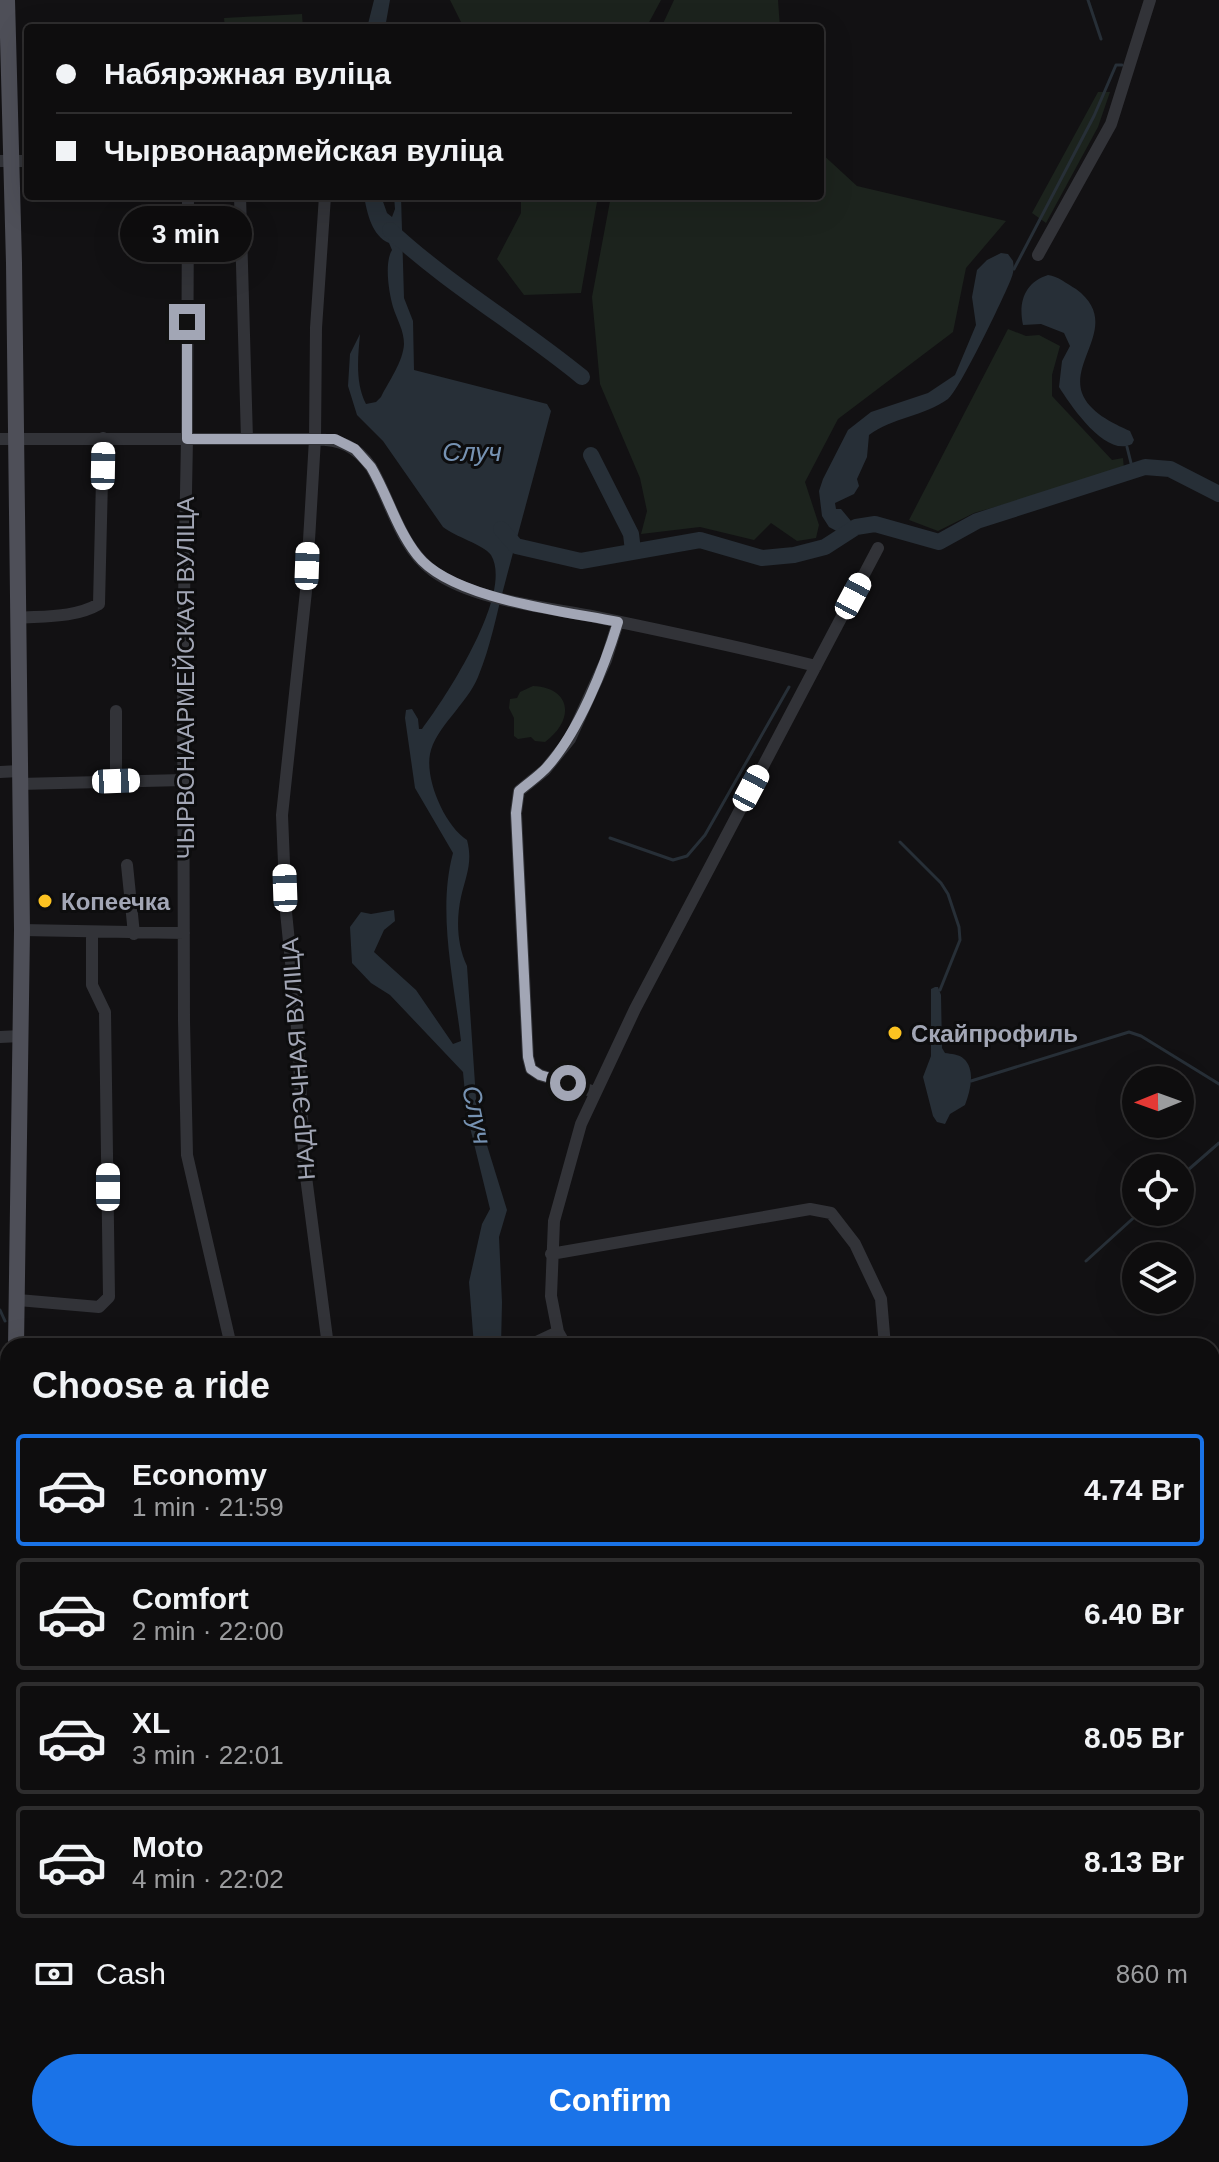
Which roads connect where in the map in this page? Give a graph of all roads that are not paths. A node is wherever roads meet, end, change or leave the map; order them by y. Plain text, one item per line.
1 (7, 0) edge
2 (1150, 0) edge
3 (13, 161) edge
4 (188, 200) edge
5 (240, 200) edge
6 (325, 200) edge
7 (1038, 255) dead end
8 (103, 438) junction
9 (8, 439) edge
10 (187, 439) junction
11 (247, 439) junction
12 (315, 439) junction
13 (878, 548) dead end
14 (17, 618) junction
15 (618, 622) junction
16 (816, 666) junction
17 (116, 711) dead end
18 (0, 772) edge
19 (19, 778) junction
20 (184, 780) junction
21 (116, 781) junction
22 (127, 865) dead end
23 (22, 930) junction
24 (92, 933) junction
25 (184, 933) junction
26 (134, 934) junction
27 (21, 1036) junction
28 (0, 1037) edge
29 (595, 1092) junction
30 (551, 1254) junction
31 (18, 1300) junction
32 (558, 1332) junction
33 (16, 1338) edge
34 (229, 1338) edge
35 (327, 1338) edge
36 (545, 1338) edge
37 (561, 1338) edge
38 (884, 1338) edge

1 - 3 main road
2 - 7 street
3 - 9 main road
4 - 10 street, ЧЫРВОНААРМЕЙСКАЯ ВУЛІЦА
5 - 11 street
6 - 12 street, НАДРЭЧНАЯ ВУЛІЦА
8 - 9 street
8 - 10 street
8 - 14 street
9 - 14 main road
10 - 11 street
10 - 20 street, ЧЫРВОНААРМЕЙСКАЯ ВУЛІЦА
11 - 12 street
12 - 15 street
12 - 35 street, НАДРЭЧНАЯ ВУЛІЦА
13 - 16 street
14 - 19 main road
15 - 16 street
15 - 29 street
16 - 29 street
17 - 21 street
18 - 19 street
19 - 21 street
19 - 23 main road
20 - 21 street
20 - 25 street, ЧЫРВОНААРМЕЙСКАЯ ВУЛІЦА
22 - 26 street
23 - 24 street
23 - 27 main road
24 - 26 street
24 - 31 street
25 - 26 street
25 - 34 street, ЧЫРВОНААРМЕЙСКАЯ ВУЛІЦА
27 - 28 street
27 - 31 main road
29 - 30 street
30 - 32 street
30 - 38 street
31 - 33 main road
32 - 36 street
32 - 37 street

